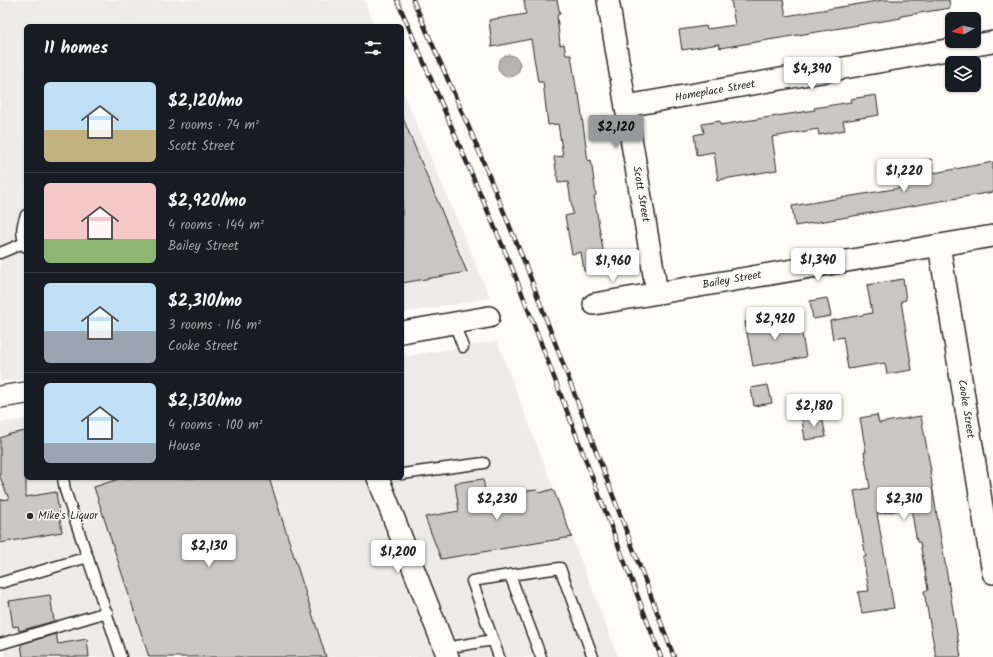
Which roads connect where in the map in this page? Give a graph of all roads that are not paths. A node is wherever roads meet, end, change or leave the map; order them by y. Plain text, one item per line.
1 (608, 0) edge
2 (993, 42) edge
3 (626, 106) junction
4 (24, 220) edge
5 (993, 236) edge
6 (24, 241) edge
7 (24, 245) edge
8 (939, 245) junction
9 (0, 253) edge
10 (647, 294) junction
11 (594, 304) dead end
12 (489, 317) dead end
13 (454, 323) junction
14 (404, 332) edge
15 (463, 347) dead end
16 (24, 392) edge
17 (0, 397) edge
18 (484, 463) dead end
19 (404, 474) edge
20 (64, 480) edge
21 (379, 480) edge
22 (88, 557) junction
23 (510, 574) junction
24 (993, 574) edge
25 (0, 583) edge
26 (107, 612) junction
27 (493, 640) junction
28 (0, 644) edge
29 (446, 652) edge
30 (121, 657) edge
31 (499, 657) edge
32 (541, 657) edge
33 (593, 657) edge

1 - 3 street, Scott Street
2 - 3 street, Homeplace Street
3 - 10 street, Scott Street
4 - 6 lane
5 - 8 street, Bailey Street
7 - 9 lane
8 - 10 street, Bailey Street
8 - 24 street, Cooke Street
10 - 11 street, Bailey Street
12 - 13 street
13 - 14 street
13 - 15 lane
16 - 17 street
18 - 19 lane
20 - 22 lane
21 - 29 street
22 - 25 lane
22 - 26 lane
23 - 27 lane
23 - 32 lane
23 - 33 lane
26 - 28 lane
26 - 30 lane
27 - 29 lane
27 - 31 lane

